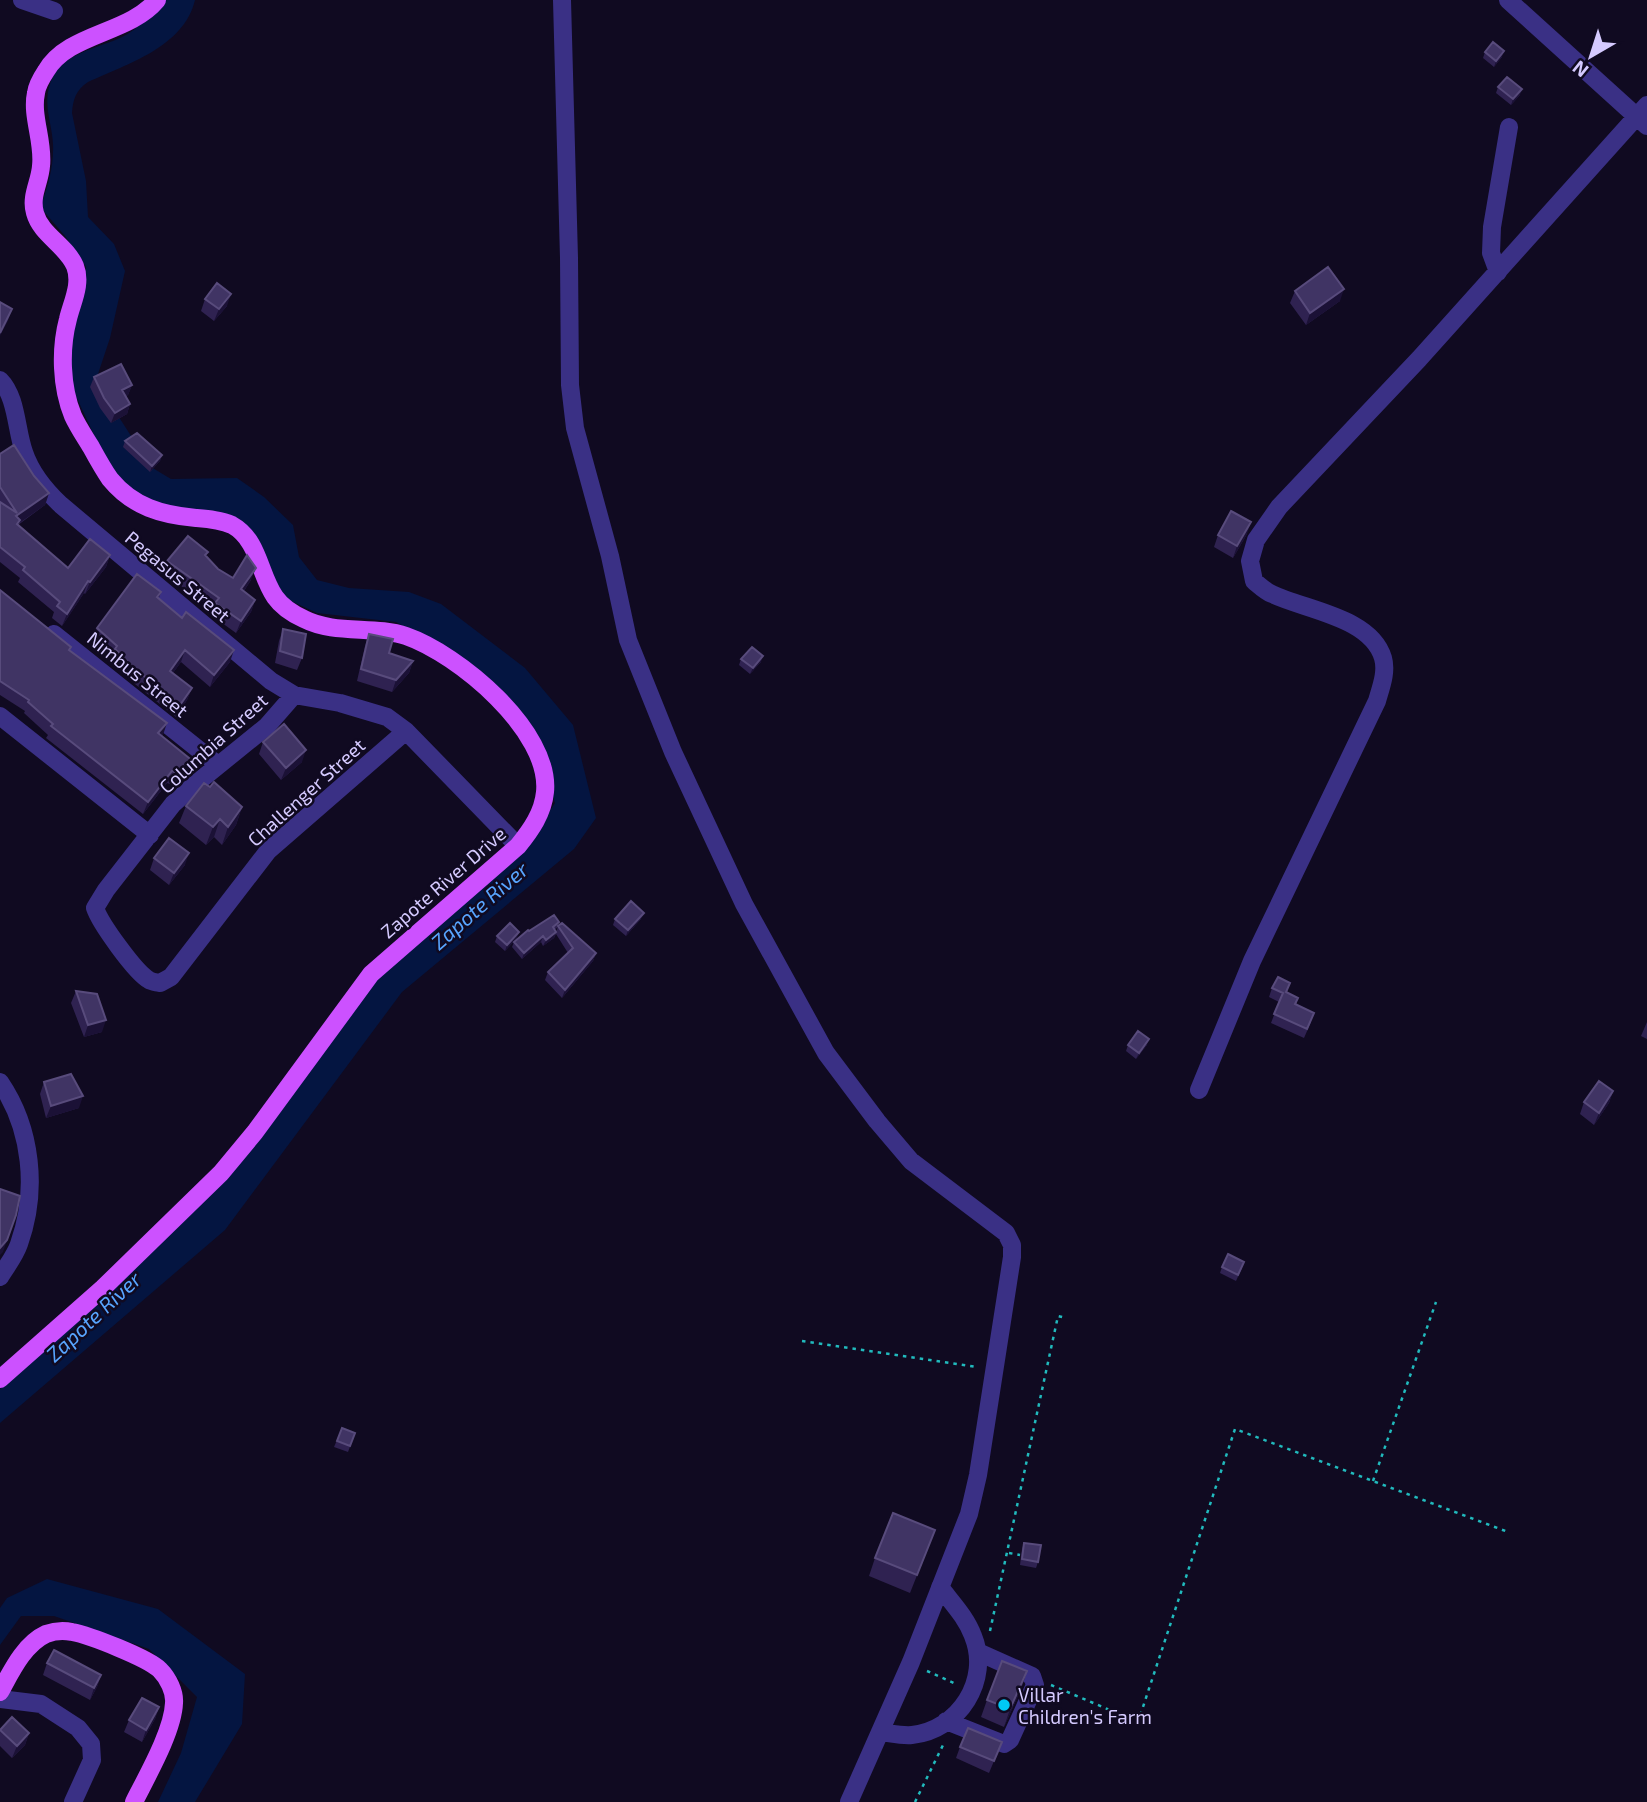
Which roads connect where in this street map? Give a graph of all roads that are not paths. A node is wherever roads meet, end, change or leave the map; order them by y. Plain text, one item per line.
1 (22, 0) edge
2 (157, 0) edge
3 (562, 0) edge
4 (1508, 0) edge
5 (54, 10) dead end
6 (1643, 116) edge
7 (1508, 127) dead end
8 (1499, 272) junction
9 (0, 380) edge
10 (44, 626) edge
11 (294, 695) junction
12 (0, 716) edge
13 (406, 731) junction
14 (218, 765) junction
15 (149, 835) junction
16 (518, 846) junction
17 (160, 984) joint
18 (0, 1082) edge
19 (1199, 1090) dead end
20 (6, 1106) edge
21 (0, 1277) edge
22 (0, 1380) edge
23 (940, 1587) junction
24 (981, 1653) junction
25 (0, 1692) edge
26 (0, 1699) edge
27 (950, 1723) junction
28 (880, 1732) junction
29 (72, 1802) edge
30 (134, 1802) edge
31 (849, 1802) edge

1 - 5 street
2 - 16 main road, Zapote River Drive
3 - 23 street
4 - 6 street
6 - 8 street
7 - 8 street
8 - 19 street
9 - 11 street, Pegasus Street
10 - 14 street, Nimbus Street
11 - 13 street, Pegasus Street
11 - 14 street, Columbia Street
12 - 15 street
13 - 16 street, Pegasus Street
13 - 17 street, Challenger Street
14 - 15 street, Columbia Street
15 - 17 street, Columbia Street
16 - 22 main road, Zapote River Drive
18 - 20 street
20 - 21 street
23 - 24 street
23 - 28 street
24 - 27 street
24 - 27 street
25 - 30 main road
26 - 29 street
27 - 28 street
28 - 31 street

